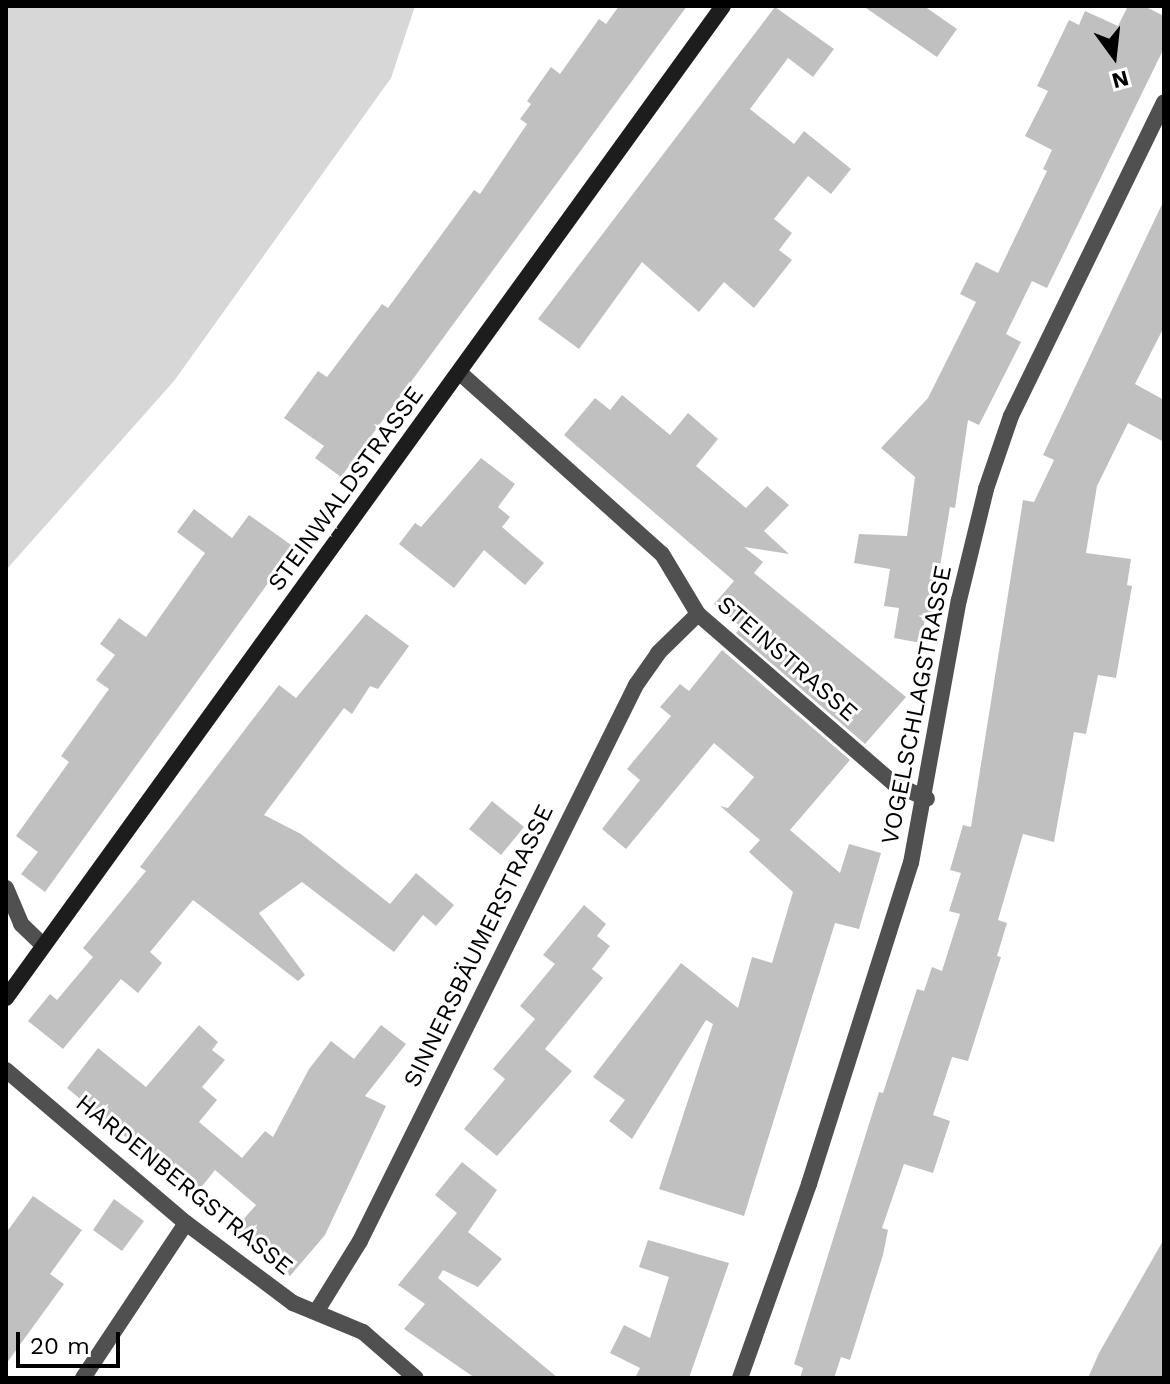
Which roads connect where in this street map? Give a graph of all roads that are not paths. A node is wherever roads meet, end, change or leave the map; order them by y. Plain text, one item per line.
1 (723, 6) edge
2 (1164, 102) edge
3 (460, 373) junction
4 (698, 614) junction
5 (927, 799) junction
6 (6, 888) edge
7 (43, 945) junction
8 (6, 998) edge
9 (6, 1070) edge
10 (186, 1223) junction
11 (318, 1309) junction
12 (83, 1378) edge
13 (416, 1378) edge
14 (740, 1378) edge

1 - 3 street, STEINWALDSTRASSE
2 - 5 street, VOGELSCHLAGSTRASSE
3 - 4 street, STEINSTRASSE
3 - 7 street, STEINWALDSTRASSE
4 - 5 street, STEINSTRASSE
4 - 11 street, SINNERSBÄUMERSTRASSE
5 - 14 street, VOGELSCHLAGSTRASSE
6 - 7 street
7 - 8 street, STEINWALDSTRASSE
9 - 10 street, HARDENBERGSTRASSE
10 - 11 street, HARDENBERGSTRASSE
10 - 12 street
11 - 13 street, HARDENBERGSTRASSE

